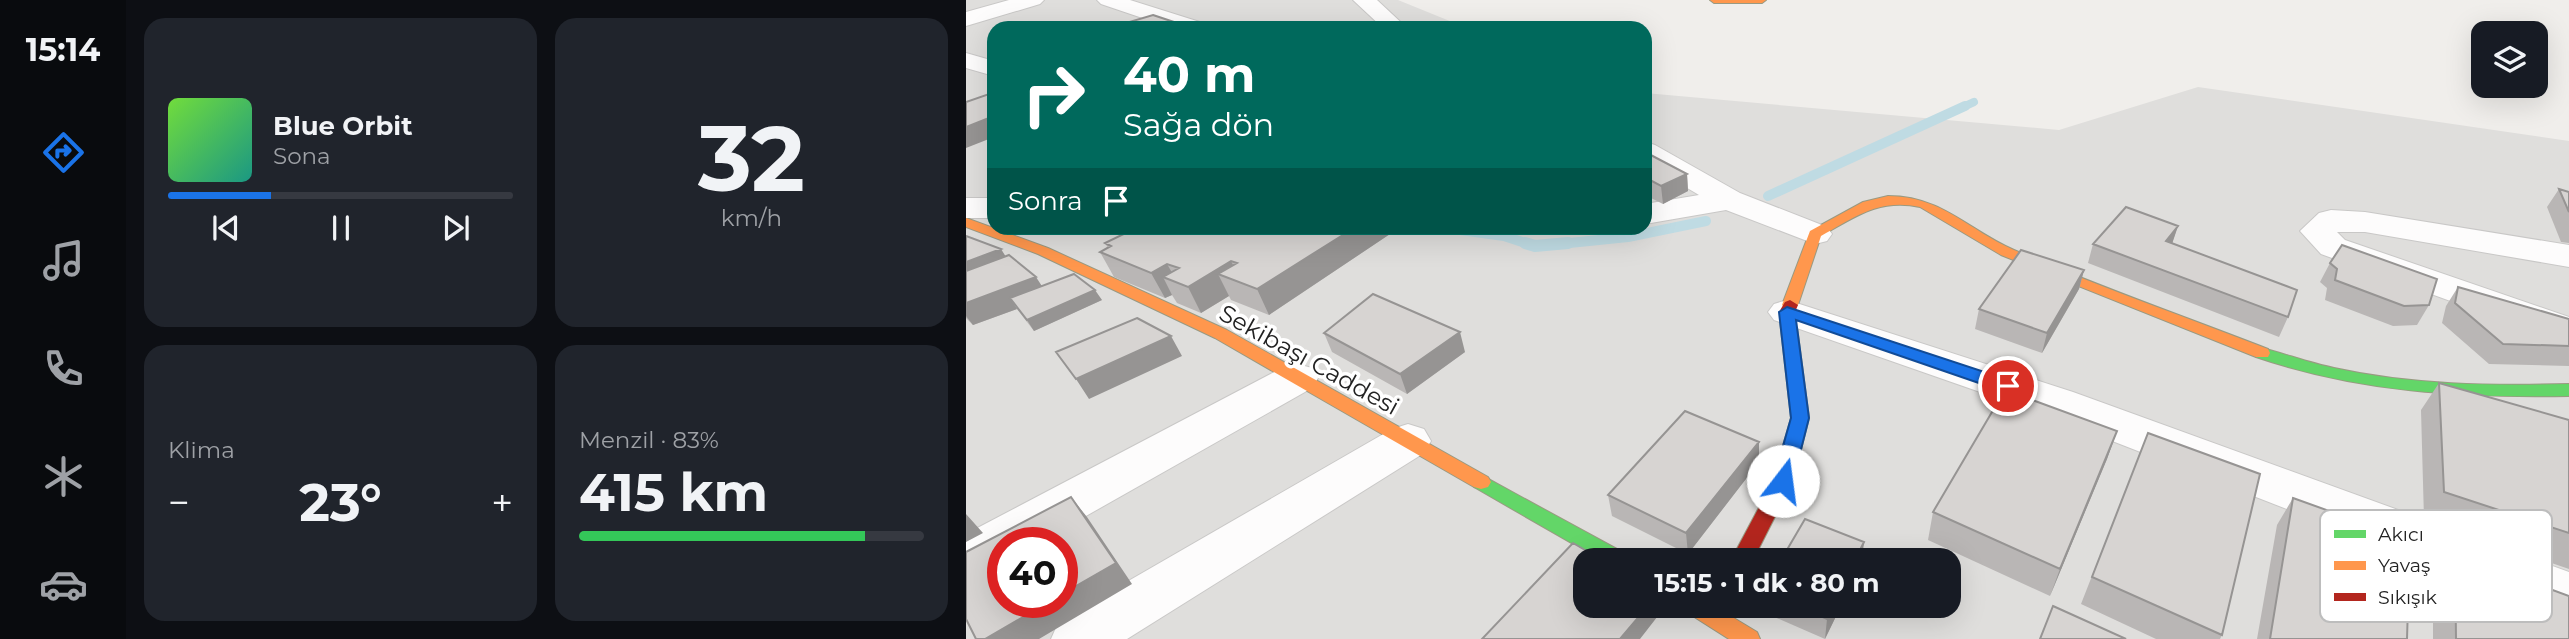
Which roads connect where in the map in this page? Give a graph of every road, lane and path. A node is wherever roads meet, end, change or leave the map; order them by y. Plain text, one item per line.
1 (1033, 0) edge
2 (1108, 0) edge
3 (1364, 0) edge
4 (1714, 0) edge
5 (1762, 0) edge
6 (966, 19) edge
7 (1173, 21) edge
8 (1388, 21) edge
9 (966, 60) edge
10 (987, 67) edge
11 (987, 80) edge
12 (966, 86) edge
13 (1652, 155) edge
14 (1728, 200) junction
15 (966, 208) edge
16 (987, 208) edge
17 (1652, 213) edge
18 (966, 222) edge
19 (987, 230) edge
20 (1815, 234) junction
21 (1001, 235) edge
22 (2569, 256) edge
23 (1787, 312) junction
24 (2569, 331) edge
25 (1297, 377) junction
26 (2569, 390) edge
27 (1408, 441) junction
28 (2342, 510) edge
29 (1598, 548) edge
30 (1748, 548) edge
31 (966, 559) edge
32 (2552, 590) edge
33 (2569, 596) edge
34 (1079, 639) edge

1 - 6 street
2 - 7 street
3 - 8 street
4 - 5 street
9 - 10 street
11 - 12 street
13 - 14 street
14 - 17 street
14 - 20 street
15 - 16 street
18 - 19 street, Sekibaşı Caddesi
20 - 23 street
20 - 26 street
21 - 25 street, Sekibaşı Caddesi
22 - 24 street
23 - 28 street
23 - 30 street
25 - 27 street, Sekibaşı Caddesi
25 - 31 street
27 - 29 street, Sekibaşı Caddesi
27 - 34 street
32 - 33 street

